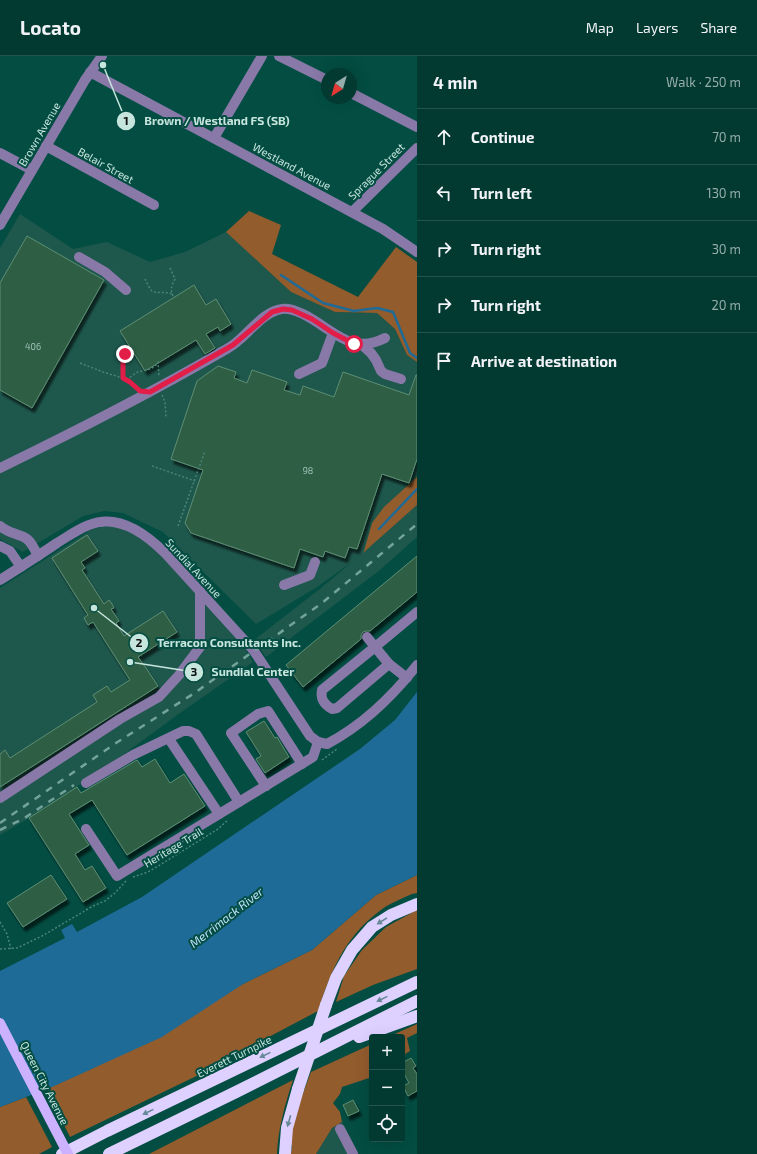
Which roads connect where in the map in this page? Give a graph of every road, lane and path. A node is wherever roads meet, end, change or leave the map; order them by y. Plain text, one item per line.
1 (102, 56) edge
2 (262, 56) edge
3 (279, 56) edge
4 (90, 72) junction
5 (321, 77) edge
6 (357, 96) edge
7 (417, 126) edge
8 (214, 138) junction
9 (46, 146) junction
10 (417, 148) edge
11 (0, 153) edge
12 (32, 170) junction
13 (154, 205) dead end
14 (352, 212) junction
15 (3, 214) edge
16 (0, 225) edge
17 (417, 252) edge
18 (79, 257) dead end
19 (170, 268) dead end
20 (145, 279) dead end
21 (126, 290) dead end
22 (172, 294) junction
23 (174, 298) dead end
24 (333, 333) junction
25 (385, 338) dead end
26 (361, 344) junction
27 (130, 347) dead end
28 (80, 363) dead end
29 (299, 374) dead end
30 (123, 378) junction
31 (401, 379) dead end
32 (150, 392) junction
33 (205, 451) dead end
34 (152, 466) dead end
35 (0, 468) edge
36 (194, 481) junction
37 (0, 526) edge
38 (178, 526) dead end
39 (0, 546) edge
40 (38, 556) junction
41 (314, 562) dead end
42 (21, 567) junction
43 (0, 580) edge
44 (284, 585) dead end
45 (200, 591) junction
46 (417, 612) edge
47 (367, 637) dead end
48 (375, 647) junction
49 (389, 664) junction
50 (417, 665) edge
51 (407, 678) junction
52 (338, 738) junction
53 (169, 739) junction
54 (322, 743) junction
55 (318, 762) dead end
56 (302, 764) junction
57 (86, 783) dead end
58 (266, 786) junction
59 (0, 798) edge
60 (239, 802) junction
61 (219, 814) junction
62 (229, 819) dead end
63 (86, 828) dead end
64 (417, 904) edge
65 (0, 922) edge
66 (0, 949) edge
67 (11, 949) junction
68 (417, 982) edge
69 (417, 1001) edge
70 (417, 1016) edge
71 (0, 1023) edge
72 (305, 1057) junction
73 (236, 1092) junction
74 (340, 1129) dead end
75 (62, 1154) edge
76 (68, 1154) edge
77 (109, 1154) edge
78 (129, 1154) edge
79 (285, 1154) edge
80 (353, 1154) edge

1 - 4 street, Brown Avenue
2 - 8 street
3 - 5 street
4 - 8 street, Westland Avenue
4 - 9 street, Brown Avenue
6 - 7 street
8 - 14 street, Westland Avenue
9 - 12 street, Brown Avenue
9 - 13 street, Belair Street
10 - 14 street, Sprague Street
11 - 12 street
12 - 15 street, Brown Avenue
14 - 17 street, Westland Avenue
15 - 16 street, Brown Avenue
18 - 21 street
19 - 22 path
20 - 22 path
22 - 23 path
24 - 26 street
24 - 29 street
24 - 32 street
25 - 26 street
26 - 31 street
27 - 30 path
28 - 30 path
30 - 32 path
32 - 35 street
33 - 36 path
34 - 36 path
36 - 38 path
37 - 40 street
39 - 42 street
40 - 42 street, Sundial Avenue
40 - 45 street, Sundial Avenue
41 - 44 street
42 - 43 street, Sundial Avenue
45 - 54 street, Sundial Avenue
45 - 59 street
46 - 48 street
47 - 48 street
48 - 49 street
48 - 49 street
49 - 51 street
50 - 51 street
51 - 52 street
52 - 54 street
52 - 55 path
53 - 57 street
53 - 60 street
53 - 61 street
54 - 56 street
56 - 58 street
56 - 58 street
58 - 60 street
60 - 61 street
61 - 63 street
62 - 67 path, Heritage Trail
64 -> 79 highway, bridge
65 - 67 path
66 - 67 path, Heritage Trail
68 -> 75 highway, Everett Turnpike
69 - 72 highway
70 - 72 highway
71 - 76 main road, Queen City Avenue, bridge
72 - 73 highway
73 - 77 highway
73 - 78 highway
74 - 80 street

